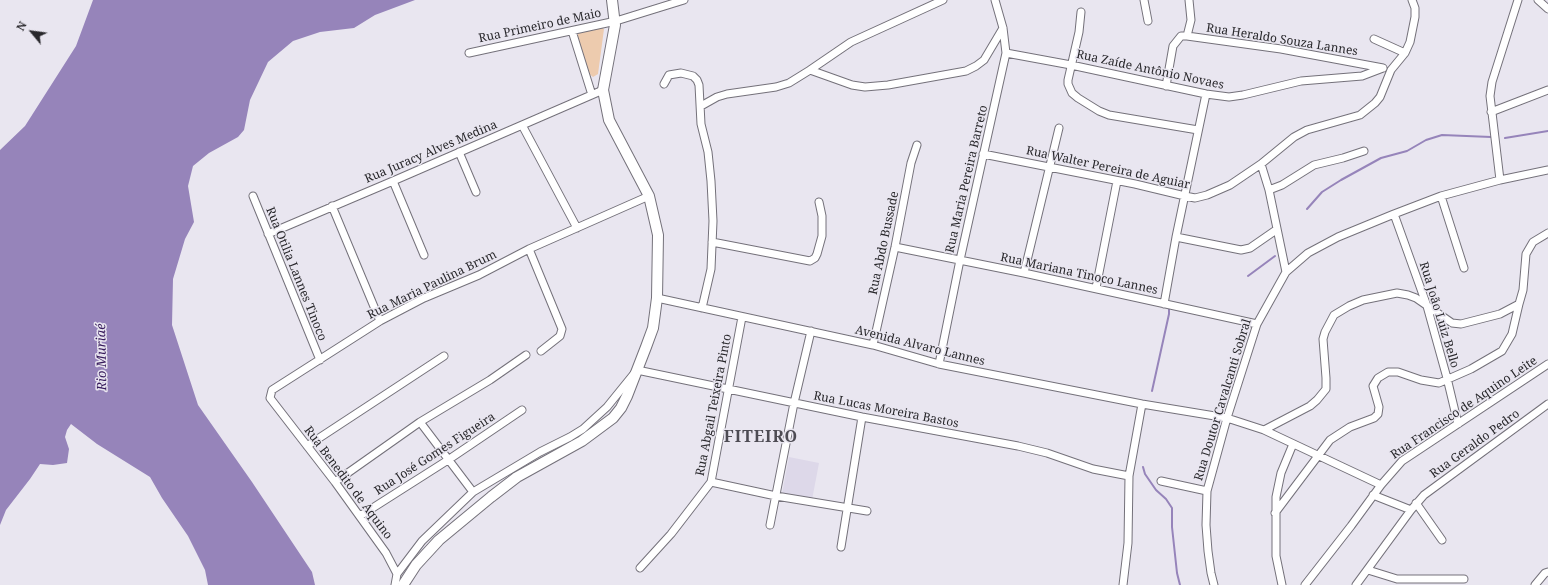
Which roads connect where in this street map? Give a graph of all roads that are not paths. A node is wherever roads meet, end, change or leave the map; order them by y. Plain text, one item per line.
1 (612, 0) edge
2 (684, 0) edge
3 (943, 0) edge
4 (995, 0) edge
5 (1144, 0) edge
6 (1189, 0) edge
7 (1412, 0) edge
8 (1518, 0) edge
9 (1538, 0) edge
10 (1548, 9) edge
11 (1081, 12) dead end
12 (616, 21) junction
13 (1148, 21) dead end
14 (1003, 28) junction
15 (572, 31) junction
16 (1186, 36) junction
17 (1374, 39) dead end
18 (469, 53) dead end
19 (1006, 53) junction
20 (1405, 53) junction
21 (1071, 65) junction
22 (1383, 68) junction
23 (810, 70) junction
24 (1391, 70) junction
25 (664, 84) dead end
26 (1166, 86) junction
27 (602, 90) junction
28 (1548, 90) edge
29 (1206, 94) junction
30 (592, 95) junction
31 (701, 106) junction
32 (1491, 112) junction
33 (522, 125) junction
34 (1059, 128) dead end
35 (1198, 130) junction
36 (917, 145) dead end
37 (1364, 151) dead end
38 (459, 152) junction
39 (983, 154) junction
40 (1261, 164) junction
41 (1050, 167) junction
42 (1548, 170) edge
43 (1117, 180) junction
44 (1500, 180) junction
45 (393, 181) junction
46 (1269, 190) junction
47 (476, 192) dead end
48 (253, 196) dead end
49 (649, 196) junction
50 (1185, 196) junction
51 (1441, 196) junction
52 (819, 202) dead end
53 (332, 206) junction
54 (1394, 214) junction
55 (577, 228) junction
56 (1276, 230) junction
57 (1548, 233) edge
58 (268, 234) junction
59 (1176, 237) junction
60 (712, 242) junction
61 (895, 247) junction
62 (530, 249) junction
63 (424, 255) dead end
64 (960, 260) junction
65 (1464, 268) dead end
66 (1024, 272) junction
67 (1286, 272) junction
68 (1096, 288) junction
69 (657, 298) junction
70 (1164, 304) junction
71 (1519, 304) junction
72 (1427, 306) junction
73 (702, 308) junction
74 (742, 317) junction
75 (380, 321) junction
76 (1258, 324) junction
77 (811, 331) junction
78 (873, 345) junction
79 (541, 351) dead end
80 (526, 355) dead end
81 (444, 356) dead end
82 (320, 360) junction
83 (939, 364) junction
84 (1548, 364) edge
85 (637, 370) junction
86 (1447, 378) junction
87 (729, 390) junction
88 (270, 398) joint
89 (794, 403) junction
90 (1142, 404) junction
91 (1548, 404) edge
92 (522, 410) dead end
93 (862, 417) junction
94 (1227, 418) junction
95 (420, 422) junction
96 (1458, 424) junction
97 (1264, 430) junction
98 (1293, 444) junction
99 (307, 446) junction
100 (1317, 455) junction
101 (448, 460) junction
102 (1129, 476) junction
103 (1162, 481) dead end
104 (335, 482) junction
105 (711, 482) junction
106 (1380, 485) junction
107 (1206, 491) junction
108 (474, 492) junction
109 (1373, 495) junction
110 (776, 496) junction
111 (1416, 503) junction
112 (846, 508) junction
113 (1411, 510) junction
114 (867, 511) dead end
115 (1275, 513) junction
116 (360, 516) junction
117 (770, 524) dead end
118 (1442, 540) dead end
119 (841, 547) dead end
120 (640, 568) dead end
121 (1368, 570) junction
122 (1548, 572) edge
123 (397, 574) junction
124 (1464, 579) dead end
125 (395, 585) edge
126 (403, 585) edge
127 (1123, 585) edge
128 (1214, 585) edge
129 (1282, 585) edge
130 (1305, 585) edge
131 (1356, 585) edge
132 (1535, 585) edge

1 - 12 street
2 - 12 street, Rua Primeiro de Maio
3 - 23 street
4 - 14 street, Rua Maria Pereira Barreto
5 - 13 street
6 - 16 street
7 - 20 street, Rua Walter Pereira de Aguiar
8 - 32 street
9 - 10 street
11 - 21 street
12 - 15 street, Rua Primeiro de Maio
12 - 27 street
14 - 19 street, Rua Maria Pereira Barreto
14 - 23 street
15 - 18 street, Rua Primeiro de Maio
15 - 30 street
16 - 22 street, Rua Heraldo Souza Lannes
16 - 26 street
17 - 20 street
19 - 21 street, Rua Zaíde Antônio Novaes
19 - 39 street, Rua Maria Pereira Barreto
20 - 24 street, Rua Walter Pereira de Aguiar
21 - 26 street, Rua Zaíde Antônio Novaes
21 - 35 street
22 - 24 street, Rua Heraldo Souza Lannes
22 - 29 street, Rua Zaíde Antônio Novaes
23 - 31 street
24 - 40 street, Rua Walter Pereira de Aguiar
25 - 31 street
26 - 29 street, Rua Zaíde Antônio Novaes
27 - 30 street, Rua Juracy Alves Medina
27 - 49 street
28 - 32 street
29 - 35 street
30 - 33 street, Rua Juracy Alves Medina
31 - 60 street
32 - 44 street
33 - 38 street, Rua Juracy Alves Medina
33 - 55 street
34 - 41 street
35 - 50 street
36 - 61 street, Rua Abdo Bussade
37 - 46 street
38 - 45 street, Rua Juracy Alves Medina
38 - 47 street
39 - 41 street, Rua Walter Pereira de Aguiar
39 - 64 street, Rua Maria Pereira Barreto
40 - 46 street
40 - 50 street, Rua Walter Pereira de Aguiar
41 - 43 street, Rua Walter Pereira de Aguiar
41 - 66 street
42 - 44 street, Rua Doutor Cavalcanti Sobral
43 - 50 street, Rua Walter Pereira de Aguiar
43 - 68 street
44 - 51 street, Rua Doutor Cavalcanti Sobral
45 - 53 street, Rua Juracy Alves Medina
45 - 63 street
46 - 56 street
48 - 58 street, Rua Otilia Lannes Tinoco
49 - 55 street, Rua Maria Paulina Brum
49 - 69 street
50 - 59 street
51 - 54 street, Rua Doutor Cavalcanti Sobral
51 - 65 street
52 - 60 street
53 - 58 street, Rua Juracy Alves Medina
53 - 75 street
54 - 67 street, Rua Doutor Cavalcanti Sobral
54 - 72 street, Rua João Luiz Bello
55 - 62 street, Rua Maria Paulina Brum
56 - 59 street
56 - 67 street
57 - 71 street
58 - 82 street, Rua Otilia Lannes Tinoco
59 - 70 street
60 - 73 street
61 - 64 street, Rua Mariana Tinoco Lannes
61 - 78 street, Rua Abdo Bussade
62 - 75 street, Rua Maria Paulina Brum
62 - 79 street
64 - 66 street, Rua Mariana Tinoco Lannes
64 - 83 street, Rua Maria Pereira Barreto
66 - 68 street, Rua Mariana Tinoco Lannes
67 - 76 street, Rua Doutor Cavalcanti Sobral
68 - 70 street, Rua Mariana Tinoco Lannes
69 - 73 street, Avenida Alvaro Lannes
69 - 85 street
70 - 76 street, Rua Mariana Tinoco Lannes
71 - 72 street
71 - 86 street
72 - 86 street, Rua João Luiz Bello
72 - 97 street
73 - 74 street, Avenida Alvaro Lannes
74 - 77 street, Avenida Alvaro Lannes
74 - 87 street, Rua Abgail Teixeira Pinto
75 - 82 street, Rua Maria Paulina Brum
76 - 94 street, Rua Doutor Cavalcanti Sobral
77 - 78 street, Avenida Alvaro Lannes
77 - 89 street
78 - 83 street, Avenida Alvaro Lannes
80 - 95 street
81 - 99 street
82 - 88 street, Rua Maria Paulina Brum
83 - 90 street, Avenida Alvaro Lannes
84 - 96 street, Rua Francisco de Aquino Leite
85 - 87 street, Rua Lucas Moreira Bastos
85 - 108 street
85 - 126 street
86 - 96 street, Rua João Luiz Bello
86 - 100 street
87 - 89 street, Rua Lucas Moreira Bastos
87 - 105 street, Rua Abgail Teixeira Pinto
88 - 99 street, Rua Benedito de Aquino
89 - 93 street, Rua Lucas Moreira Bastos
89 - 110 street
90 - 94 street, Avenida Alvaro Lannes
90 - 102 street
91 - 111 street, Rua Geraldo Pedro
92 - 101 street, Rua José Gomes Figueira
93 - 102 street, Rua Lucas Moreira Bastos
93 - 112 street
94 - 97 street, Avenida Alvaro Lannes
94 - 107 street, Rua Doutor Cavalcanti Sobral
95 - 101 street
95 - 104 street
96 - 106 street, Rua Francisco de Aquino Leite
97 - 98 street, Avenida Alvaro Lannes
98 - 100 street, Avenida Alvaro Lannes
98 - 115 street
99 - 104 street, Rua Benedito de Aquino
100 - 106 street, Avenida Alvaro Lannes
100 - 115 street
101 - 108 street
101 - 116 street, Rua José Gomes Figueira
102 - 127 street
103 - 107 street
104 - 116 street, Rua Benedito de Aquino
105 - 110 street
105 - 120 street, Rua Abgail Teixeira Pinto
106 - 109 street, Rua Francisco de Aquino Leite
107 - 128 street, Rua Doutor Cavalcanti Sobral
108 - 123 street
109 - 113 street
109 - 130 street, Rua Francisco de Aquino Leite
110 - 112 street
110 - 117 street
111 - 113 street, Rua Geraldo Pedro
111 - 118 street
112 - 114 street
112 - 119 street
113 - 121 street, Rua Geraldo Pedro
115 - 129 street
116 - 123 street, Rua Benedito de Aquino
121 - 124 street
121 - 131 street, Rua Geraldo Pedro
122 - 132 street
123 - 125 street

